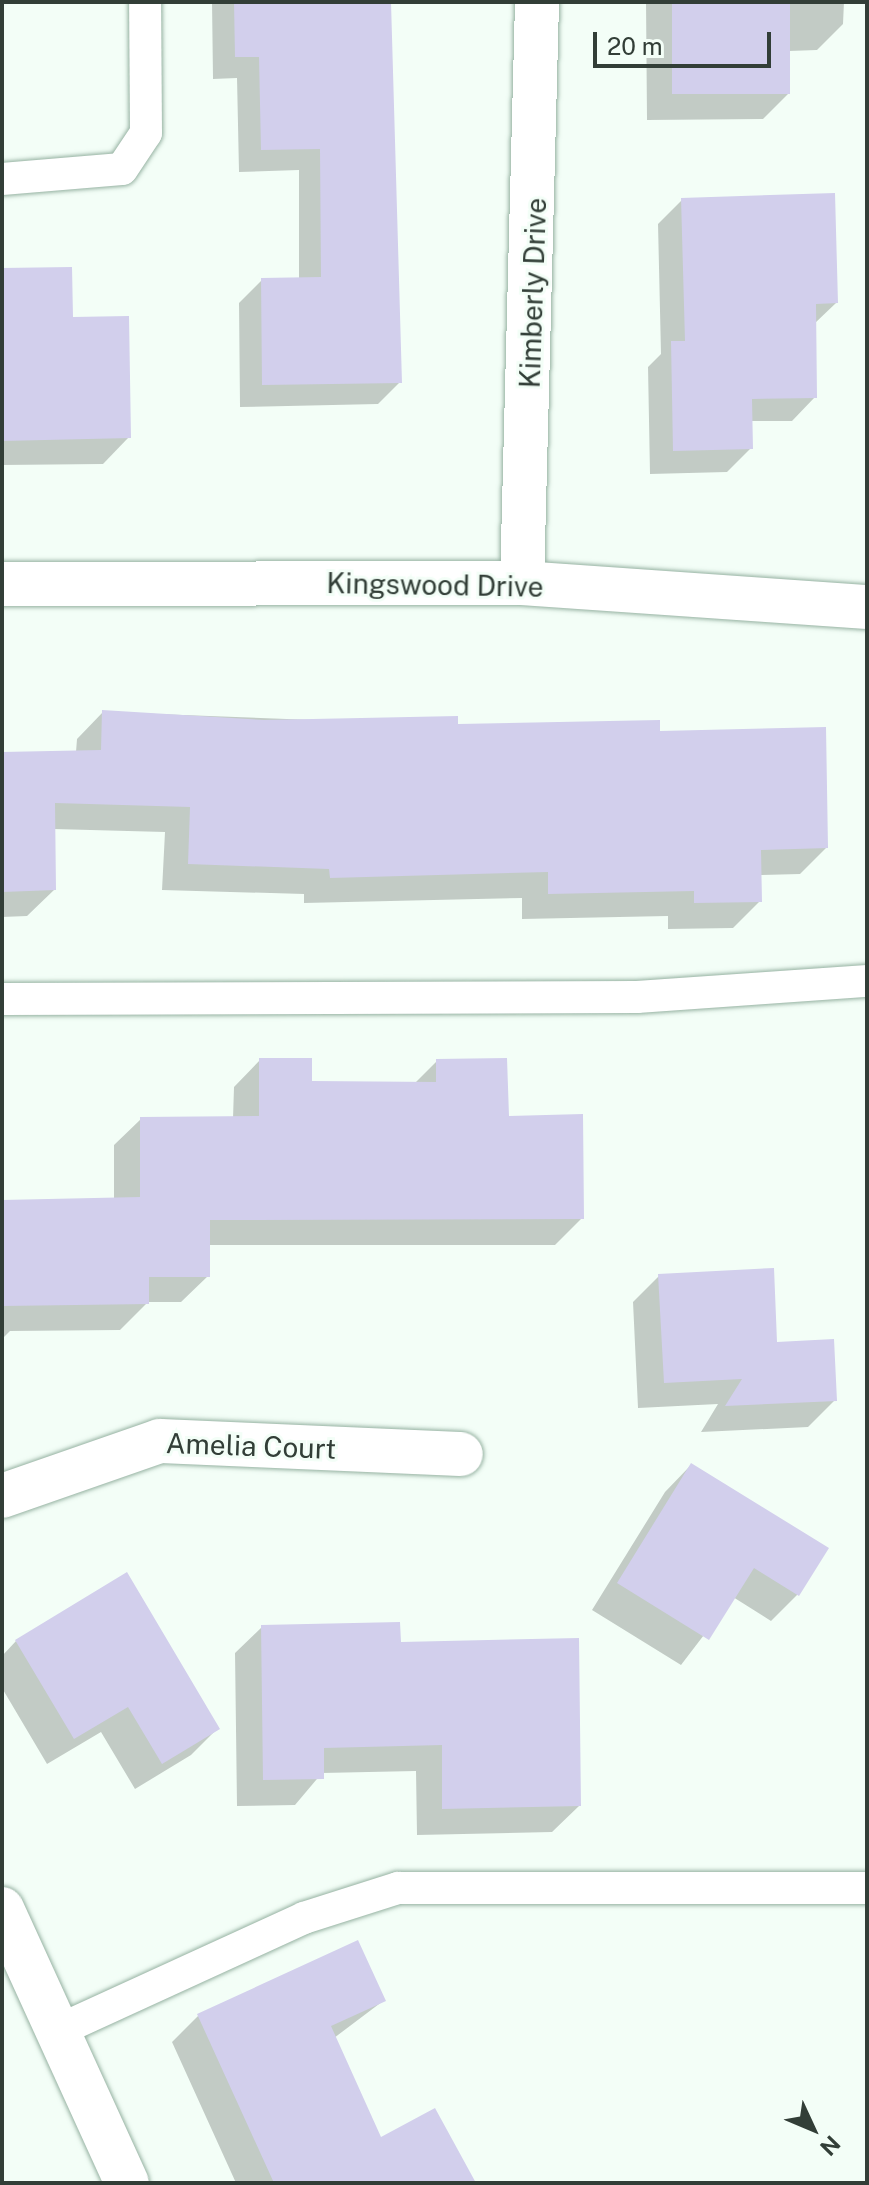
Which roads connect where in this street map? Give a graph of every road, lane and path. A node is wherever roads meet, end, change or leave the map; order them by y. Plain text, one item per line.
1 (145, 2) edge
2 (537, 2) edge
3 (2, 179) edge
4 (522, 583) junction
5 (2, 584) edge
6 (867, 607) edge
7 (867, 981) edge
8 (2, 999) edge
9 (461, 1454) dead end
10 (2, 1496) edge
11 (867, 1888) edge
12 (2, 1909) edge
13 (55, 2032) junction
14 (127, 2183) edge

1 - 3 lane
2 - 4 street, Kimberly Drive
4 - 5 street, Kingswood Drive
4 - 6 street, Kingswood Drive
7 - 8 lane
9 - 10 street, Amelia Court
11 - 13 lane
12 - 13 street
13 - 14 street

